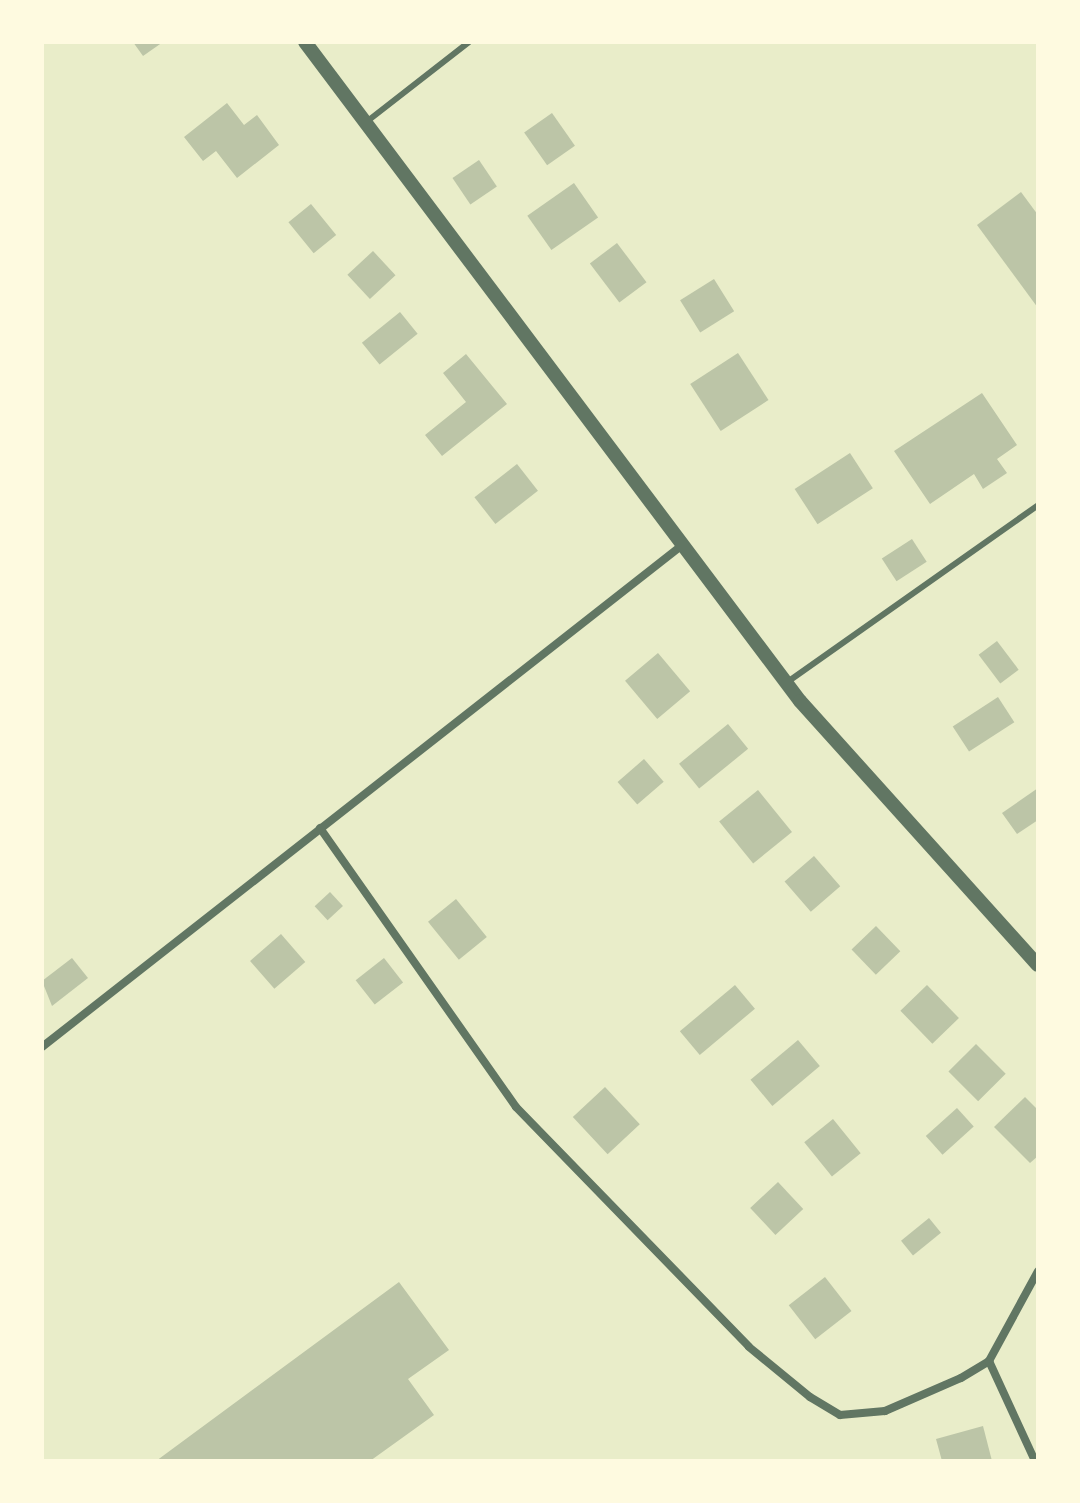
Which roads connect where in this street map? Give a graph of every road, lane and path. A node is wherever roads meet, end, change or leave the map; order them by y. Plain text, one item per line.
1 (305, 42) edge
2 (469, 42) edge
3 (365, 123) junction
4 (1038, 505) edge
5 (680, 547) junction
6 (786, 683) junction
7 (320, 828) junction
8 (1038, 965) edge
9 (42, 1047) edge
10 (1038, 1271) edge
11 (989, 1361) junction
12 (1035, 1461) edge

1 - 3 street
2 - 3 lane
3 - 5 street
4 - 6 lane
5 - 6 street
5 - 7 street
6 - 8 street
7 - 9 street
7 - 11 street
10 - 11 street
11 - 12 street

